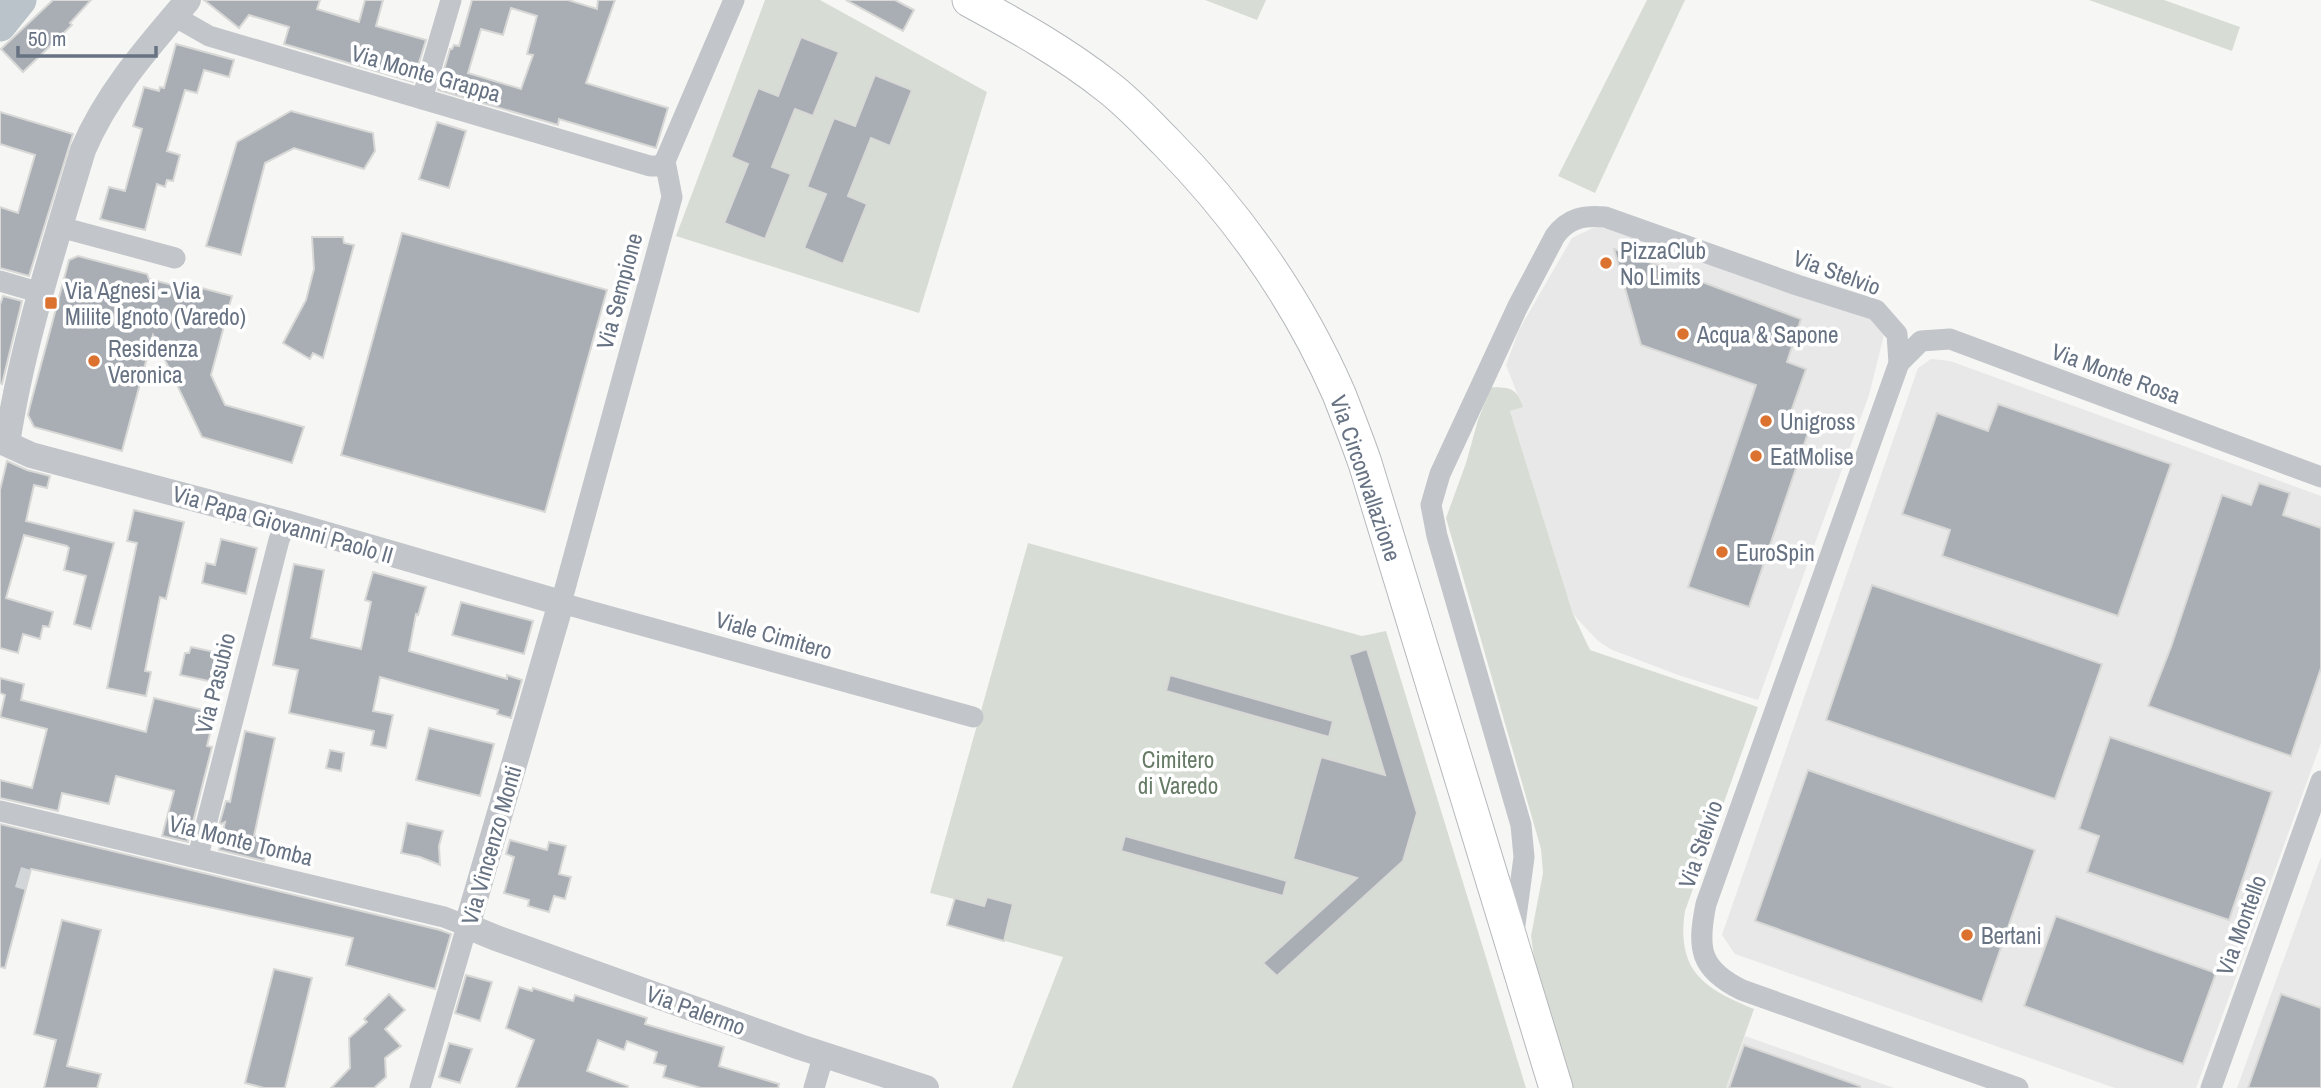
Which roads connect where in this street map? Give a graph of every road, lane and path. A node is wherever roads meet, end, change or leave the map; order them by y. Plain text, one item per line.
1 (451, 0) edge
2 (734, 0) edge
3 (969, 0) edge
4 (181, 8) edge
5 (422, 99) junction
6 (665, 161) junction
7 (60, 227) junction
8 (175, 258) dead end
9 (0, 281) edge
10 (41, 293) junction
11 (1899, 363) junction
12 (4, 437) edge
13 (2321, 477) edge
14 (286, 523) junction
15 (561, 603) junction
16 (973, 717) dead end
17 (2321, 781) edge
18 (0, 811) edge
19 (198, 856) junction
20 (467, 926) junction
21 (1512, 942) junction
22 (824, 1054) junction
23 (420, 1088) edge
24 (814, 1088) edge
25 (926, 1088) edge
26 (1556, 1088) edge
27 (2018, 1088) edge
28 (2211, 1088) edge

1 - 5 street
2 - 6 street
3 - 21 main road, Via Circonvallazione
4 - 5 street, Via Monte Grappa
4 - 7 street
5 - 6 street, Via Monte Grappa
6 - 15 street, Via Sempione
7 - 8 street
7 - 10 street
9 - 10 street
10 - 12 street
11 - 13 street, Via Monte Rosa
11 - 21 street, Via Stelvio
11 - 27 street, Via Stelvio
12 - 14 street, Via Papa Giovanni Paolo II
14 - 15 street, Via Papa Giovanni Paolo II
14 - 19 street, Via Pasubio
15 - 16 street, Viale Cimitero
15 - 20 street, Via Vincenzo Monti
17 - 28 street, Via Montello
18 - 19 street, Via Monte Tomba
19 - 20 street, Via Monte Tomba
20 - 22 street, Via Palermo
20 - 23 street, Via Vincenzo Monti
21 - 26 main road, Via Circonvallazione
22 - 24 street
22 - 25 street, Via Palermo

